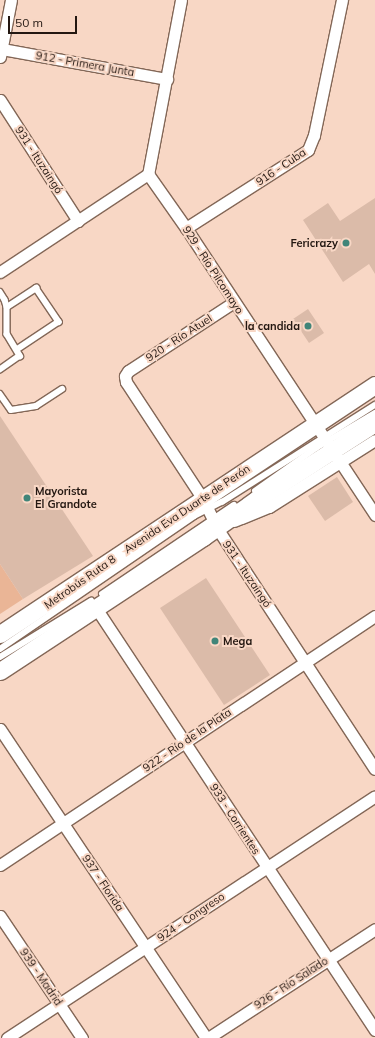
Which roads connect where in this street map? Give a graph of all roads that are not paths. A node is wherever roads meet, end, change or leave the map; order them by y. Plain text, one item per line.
1 (11, 0) edge
2 (181, 0) edge
3 (342, 0) edge
4 (1, 53) edge
5 (167, 79) junction
6 (0, 100) edge
7 (148, 174) junction
8 (78, 221) junction
9 (186, 228) junction
10 (0, 272) edge
11 (0, 292) edge
12 (234, 302) junction
13 (7, 307) junction
14 (16, 350) junction
15 (0, 370) edge
16 (125, 376) joint
17 (375, 385) edge
18 (62, 389) dead end
19 (0, 394) edge
20 (375, 405) edge
21 (375, 413) edge
22 (375, 423) edge
23 (375, 440) edge
24 (327, 444) junction
25 (299, 451) junction
26 (259, 461) junction
27 (249, 485) junction
28 (239, 502) dead end
29 (209, 512) junction
30 (375, 515) edge
31 (96, 608) junction
32 (375, 616) edge
33 (0, 634) edge
34 (0, 649) edge
35 (0, 657) edge
36 (305, 661) junction
37 (0, 670) edge
38 (0, 729) edge
39 (186, 742) junction
40 (375, 769) edge
41 (375, 796) edge
42 (63, 823) junction
43 (0, 865) edge
44 (266, 868) junction
45 (0, 916) edge
46 (375, 929) edge
47 (146, 947) junction
48 (328, 959) junction
49 (59, 1004) junction
50 (375, 1030) edge
51 (7, 1038) edge
52 (82, 1038) edge
53 (207, 1038) edge

1 - 4 street
2 - 5 street
3 - 9 street, 916 - Cuba
4 - 5 street, 912 - Primera Junta
5 - 7 street
6 - 8 street, 931 - Ituzaingó
7 - 8 street
7 - 9 street, 929 - Río Pilcomayo
8 - 10 street
9 - 12 street, 929 - Río Pilcomayo
11 - 13 lane
12 - 16 street, 920 - Río Atuel
12 - 24 street, 929 - Río Pilcomayo
13 - 14 lane
13 - 14 lane
14 - 15 lane
16 - 29 street, 931 - Ituzaingó
17 - 24 main road, Avenida Eva Duarte de Perón
18 - 19 lane
20 - 24 lane, Metrobús Ruta 8
21 - 24 lane, Metrobús Ruta 8
22 - 24 main road, Avenida Eva Duarte de Perón
23 - 24 street, Avenida Eva Duarte de Perón
24 - 25 lane, Metrobús Ruta 8
24 - 26 main road, Avenida Eva Duarte de Perón
24 - 27 lane, Metrobús Ruta 8
24 - 29 main road, Avenida Eva Duarte de Perón
24 - 30 street, 929 - Río Pilcomayo
25 - 27 lane
25 - 29 lane, Metrobús Ruta 8
26 - 27 main road
26 - 29 main road, Avenida Eva Duarte de Perón
27 - 29 main road
28 - 29 lane, Metrobús Ruta 8
29 - 31 main road, Avenida Eva Duarte de Perón
29 - 33 main road, Avenida Eva Duarte de Perón
29 - 34 lane, Metrobús Ruta 8
29 - 35 lane, Metrobús Ruta 8
29 - 36 street, 931 - Ituzaingó
31 - 37 main road, Avenida Eva Duarte de Perón
31 - 39 street, 933 - Corrientes
32 - 36 street, 922 - Río de la Plata
36 - 39 street, 922 - Río de la Plata
36 - 40 street, 931 - Ituzaingó
38 - 42 street, 937 - Florida
39 - 42 street, 922 - Río de la Plata
39 - 44 street, 933 - Corrientes
41 - 44 street, 924 - Congreso
42 - 43 street, 922 - Río de la Plata
42 - 47 street, 937 - Florida
44 - 47 street, 924 - Congreso
44 - 48 street, 933 - Corrientes
45 - 49 street, 939 - Madrid
46 - 48 street, 926 - Río Salado
47 - 49 street, 924 - Congreso
47 - 53 street, 937 - Florida
48 - 50 street, 933 - Corrientes
48 - 53 street, 926 - Río Salado
49 - 51 street, 924 - Congreso
49 - 52 street, 939 - Madrid

